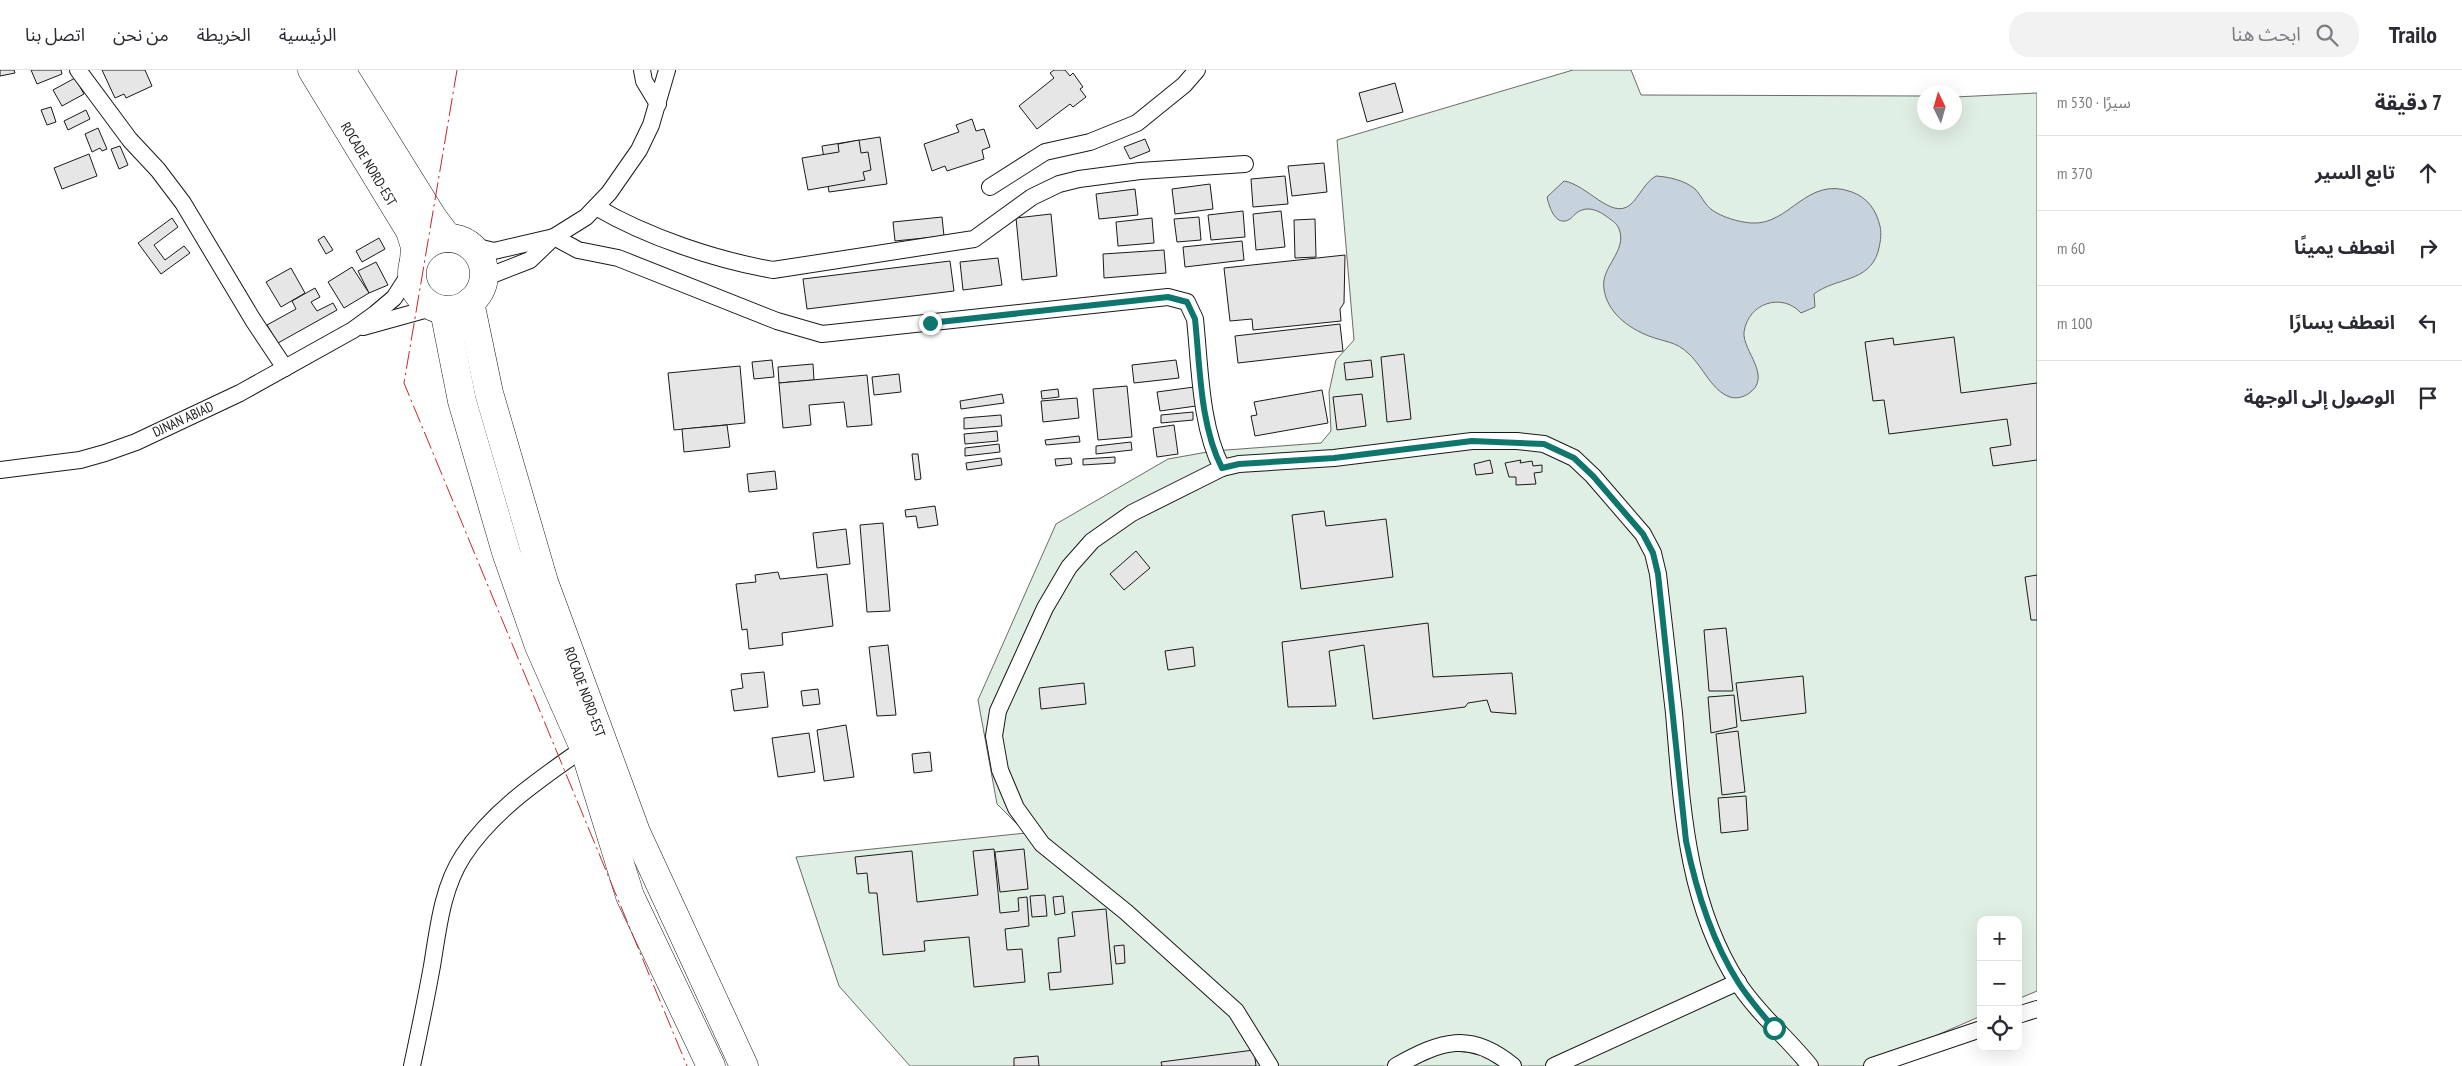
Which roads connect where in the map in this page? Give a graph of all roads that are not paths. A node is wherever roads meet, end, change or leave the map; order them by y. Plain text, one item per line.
1 (78, 70) edge
2 (312, 70) edge
3 (340, 70) edge
4 (642, 70) edge
5 (667, 70) edge
6 (1198, 70) edge
7 (658, 104) junction
8 (1245, 164) dead end
9 (990, 187) dead end
10 (596, 207) junction
11 (554, 237) junction
12 (461, 242) junction
13 (413, 265) junction
14 (484, 278) junction
15 (470, 302) junction
16 (439, 309) junction
17 (353, 330) junction
18 (285, 368) junction
19 (1222, 468) junction
20 (0, 470) edge
21 (584, 748) junction
22 (1738, 982) junction
23 (2037, 1009) edge
24 (2022, 1015) edge
25 (1977, 1030) edge
26 (412, 1066) edge
27 (711, 1066) edge
28 (744, 1066) edge
29 (1270, 1066) edge
30 (1396, 1066) edge
31 (1513, 1066) edge
32 (1554, 1066) edge
33 (1810, 1066) edge
34 (1872, 1066) edge

1 - 18 street
2 - 13 highway, ROCADE NORD-EST
3 - 12 highway, ROCADE NORD-EST
4 - 7 street
5 - 7 street
6 - 9 street
7 - 10 street
8 - 10 street
10 - 11 street
11 - 12 street
11 - 14 street
11 - 19 street
12 - 13 highway
12 - 14 highway
13 - 16 highway
13 - 17 street
14 - 15 highway
15 - 16 highway
15 - 28 highway, ROCADE NORD-EST
16 - 17 street
16 - 21 highway, ROCADE NORD-EST
17 - 18 street, DJNAN ABIAD
18 - 20 street, DJNAN ABIAD
19 - 22 street
19 - 29 street
21 - 26 street
21 - 27 highway, ROCADE NORD-EST
22 - 32 street
22 - 33 street
23 - 24 street
25 - 34 street
30 - 31 street

